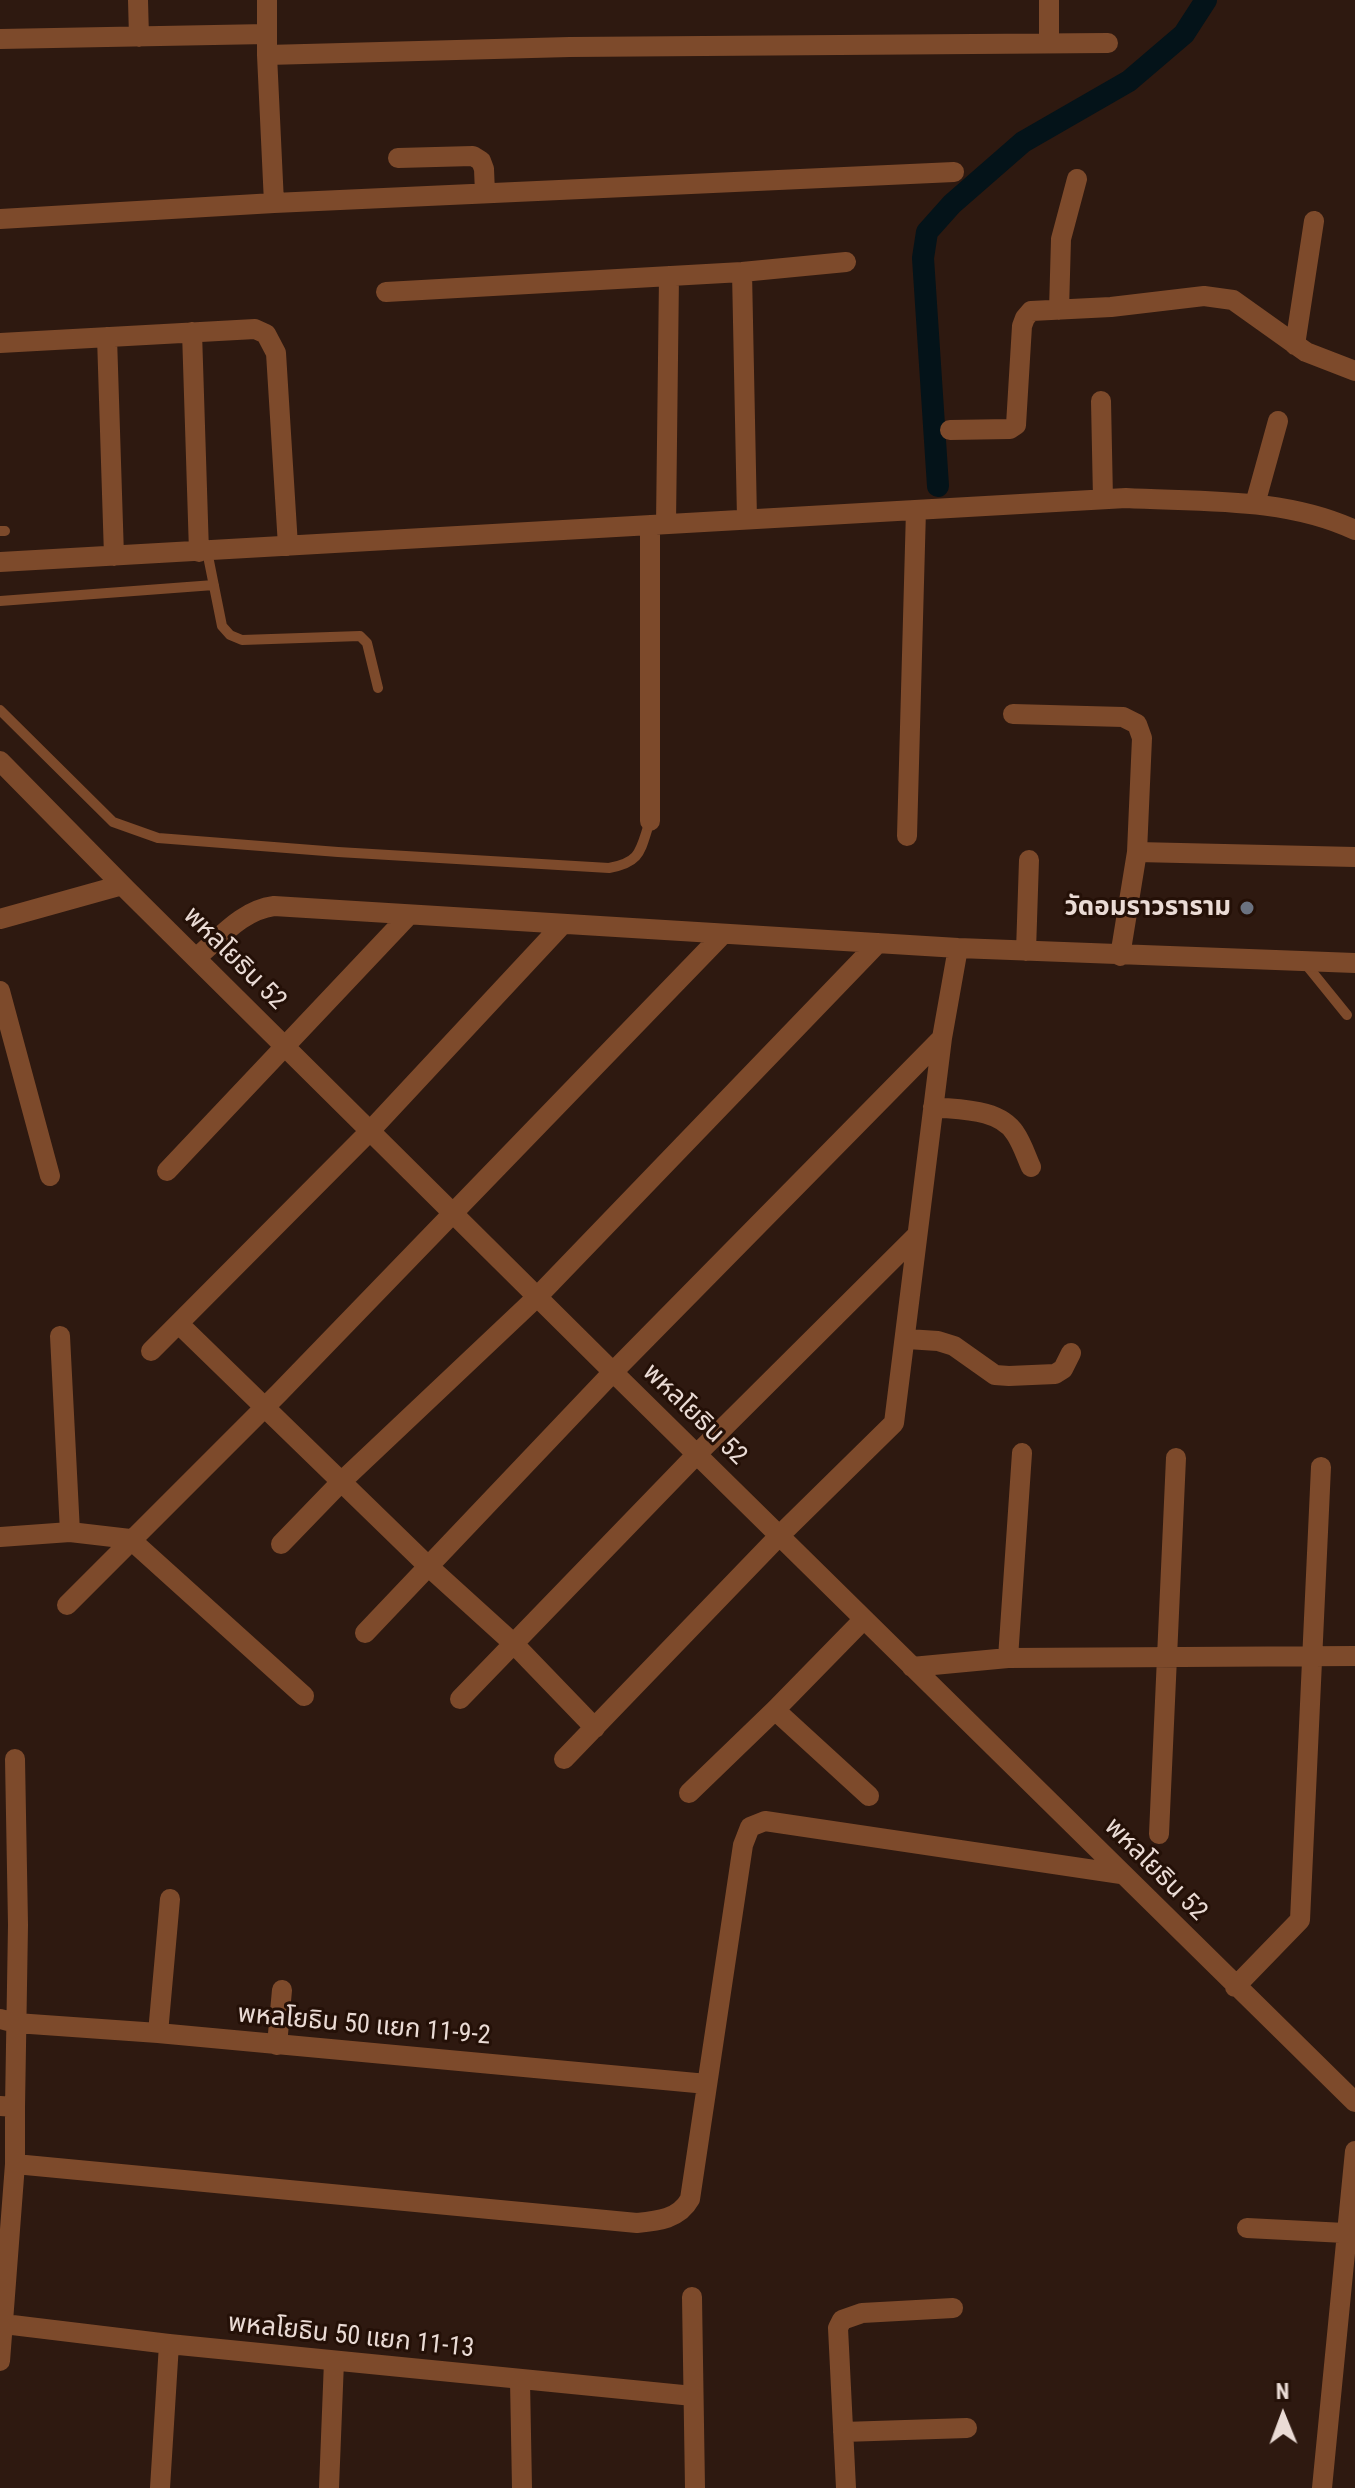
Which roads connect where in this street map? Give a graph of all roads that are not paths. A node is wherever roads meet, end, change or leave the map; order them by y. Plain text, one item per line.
1 (138, 0) edge
2 (267, 0) edge
3 (1049, 0) edge
4 (139, 37) junction
5 (0, 39) edge
6 (1049, 43) junction
7 (1108, 43) dead end
8 (267, 44) junction
9 (398, 158) dead end
10 (954, 172) dead end
11 (1077, 179) dead end
12 (485, 193) junction
13 (274, 203) junction
14 (0, 219) edge
15 (1314, 221) dead end
16 (846, 262) dead end
17 (742, 272) junction
18 (669, 276) junction
19 (386, 292) dead end
20 (1059, 310) junction
21 (192, 332) junction
22 (107, 337) junction
23 (0, 343) edge
24 (1295, 345) junction
25 (1355, 371) edge
26 (1101, 401) dead end
27 (1278, 421) dead end
28 (950, 430) dead end
29 (1103, 499) junction
30 (1255, 504) junction
31 (916, 510) junction
32 (747, 519) junction
33 (658, 525) junction
34 (1355, 530) edge
35 (288, 546) junction
36 (203, 551) junction
37 (114, 556) junction
38 (0, 562) edge
39 (214, 585) junction
40 (0, 601) edge
41 (378, 688) dead end
42 (0, 710) edge
43 (1013, 714) dead end
44 (0, 761) edge
45 (650, 821) joint
46 (907, 836) dead end
47 (1137, 852) junction
48 (1355, 857) edge
49 (1029, 860) dead end
50 (122, 885) junction
51 (409, 915) junction
52 (0, 919) edge
53 (562, 925) junction
54 (723, 934) junction
55 (878, 943) junction
56 (958, 948) junction
57 (1026, 951) junction
58 (1120, 956) junction
59 (196, 958) junction
60 (1304, 962) junction
61 (1355, 963) edge
62 (0, 991) edge
63 (1347, 1015) dead end
64 (942, 1038) junction
65 (286, 1047) junction
66 (933, 1107) junction
67 (370, 1131) junction
68 (1031, 1167) dead end
69 (167, 1171) dead end
70 (50, 1176) dead end
71 (454, 1213) junction
72 (916, 1236) junction
73 (538, 1296) junction
74 (179, 1324) junction
75 (60, 1336) dead end
76 (907, 1339) junction
77 (151, 1351) dead end
78 (1071, 1353) dead end
79 (613, 1372) junction
80 (266, 1406) junction
81 (1022, 1453) dead end
82 (697, 1454) junction
83 (1176, 1458) dead end
84 (1321, 1467) dead end
85 (341, 1482) junction
86 (70, 1532) junction
87 (780, 1535) junction
88 (0, 1537) edge
89 (130, 1539) junction
90 (281, 1544) dead end
91 (428, 1566) junction
92 (67, 1605) dead end
93 (864, 1619) junction
94 (365, 1633) dead end
95 (514, 1644) junction
96 (1168, 1655) junction
97 (1313, 1655) junction
98 (1355, 1656) edge
99 (1008, 1658) junction
100 (912, 1667) junction
101 (304, 1696) dead end
102 (460, 1699) dead end
103 (775, 1710) junction
104 (595, 1728) junction
105 (15, 1759) dead end
106 (564, 1759) dead end
107 (689, 1793) dead end
108 (869, 1796) dead end
109 (8, 1816) edge
110 (1159, 1834) dead end
111 (1121, 1874) junction
112 (170, 1899) dead end
113 (9, 1925) edge
114 (1235, 1987) junction
115 (282, 1990) dead end
116 (8, 2021) edge
117 (158, 2033) junction
118 (277, 2045) junction
119 (707, 2084) junction
120 (1355, 2102) edge
121 (8, 2107) edge
122 (1355, 2151) edge
123 (15, 2164) junction
124 (1247, 2228) dead end
125 (1345, 2233) junction
126 (692, 2297) dead end
127 (953, 2308) dead end
128 (4, 2324) junction
129 (169, 2344) junction
130 (0, 2361) edge
131 (334, 2361) junction
132 (520, 2380) junction
133 (693, 2396) junction
134 (967, 2428) dead end
135 (843, 2432) junction
136 (160, 2488) edge
137 (329, 2488) edge
138 (522, 2488) edge
139 (695, 2488) edge
140 (846, 2488) edge
141 (1322, 2488) edge

1 - 4 street
2 - 8 street
3 - 6 street
4 - 5 street
4 - 8 street
6 - 7 street
6 - 8 street
8 - 13 street
9 - 12 street
10 - 12 street
11 - 20 street
12 - 13 street
13 - 14 street
15 - 24 street
16 - 17 street
17 - 18 street
17 - 32 street
18 - 19 street
18 - 33 street
20 - 24 street
20 - 28 street
21 - 22 street
21 - 35 street
21 - 36 street
22 - 23 street
22 - 37 street
24 - 25 street
26 - 29 street
27 - 30 street
29 - 30 street
29 - 31 street
30 - 34 street
31 - 32 street
31 - 46 street
32 - 33 street
33 - 35 street
33 - 45 street
35 - 36 street
36 - 37 street
36 - 39 lane
37 - 38 street
39 - 40 lane
39 - 41 lane
42 - 45 lane
43 - 47 street
44 - 50 street, พหลโยธิน 52
47 - 48 street
47 - 58 street
49 - 57 street
50 - 52 street
50 - 59 street, พหลโยธิน 52
51 - 53 street
51 - 59 street
51 - 65 street
53 - 54 street
53 - 67 street
54 - 55 street
54 - 71 street
55 - 56 street
55 - 73 street
56 - 57 street
56 - 64 street
57 - 58 street
58 - 60 street
59 - 65 street, พหลโยธิน 52
60 - 61 street
60 - 63 lane
62 - 70 street
64 - 66 street
64 - 79 street
65 - 67 street, พหลโยธิน 52
65 - 69 street
66 - 68 street
66 - 72 street
67 - 71 street, พหลโยธิน 52
67 - 74 street
71 - 73 street, พหลโยธิน 52
71 - 80 street
72 - 76 street
72 - 82 street
73 - 79 street, พหลโยธิน 52
73 - 85 street
74 - 77 street
74 - 80 street
75 - 86 street
76 - 78 street
76 - 87 street
79 - 82 street, พหลโยธิน 52
79 - 91 street
80 - 85 street
80 - 89 street
81 - 99 street
82 - 87 street, พหลโยธิน 52
82 - 95 street
83 - 96 street
84 - 97 street
85 - 90 street
85 - 91 street
86 - 88 street
86 - 89 street
87 - 93 street, พหลโยธิน 52
87 - 104 street
89 - 92 street
89 - 101 street
91 - 94 street
91 - 95 street
93 - 100 street, พหลโยธิน 52
93 - 103 street
95 - 102 street
95 - 104 street
96 - 97 street
96 - 99 street
96 - 110 street
97 - 98 street
97 - 114 street
99 - 100 street
100 - 111 street, พหลโยธิน 52
103 - 107 street
103 - 108 street
104 - 106 street
105 - 109 street
109 - 113 street
111 - 114 street, พหลโยธิน 52
111 - 119 street
112 - 117 street
113 - 116 street
114 - 120 street, พหลโยธิน 52
115 - 118 street
116 - 117 street, พหลโยธิน 50 แยก 11-9-2
116 - 121 street
117 - 118 street, พหลโยธิน 50 แยก 11-9-2
118 - 119 street, พหลโยธิน 50 แยก 11-9-2
119 - 123 street
121 - 123 street
122 - 125 street
123 - 128 street
124 - 125 street
125 - 141 street
126 - 133 street
127 - 135 street
128 - 129 street, พหลโยธิน 50 แยก 11-13
128 - 130 street
129 - 131 street, พหลโยธิน 50 แยก 11-13
129 - 136 street
131 - 132 street, พหลโยธิน 50 แยก 11-13
131 - 137 street
132 - 133 street, พหลโยธิน 50 แยก 11-13
132 - 138 street
133 - 139 street
134 - 135 street
135 - 140 street

